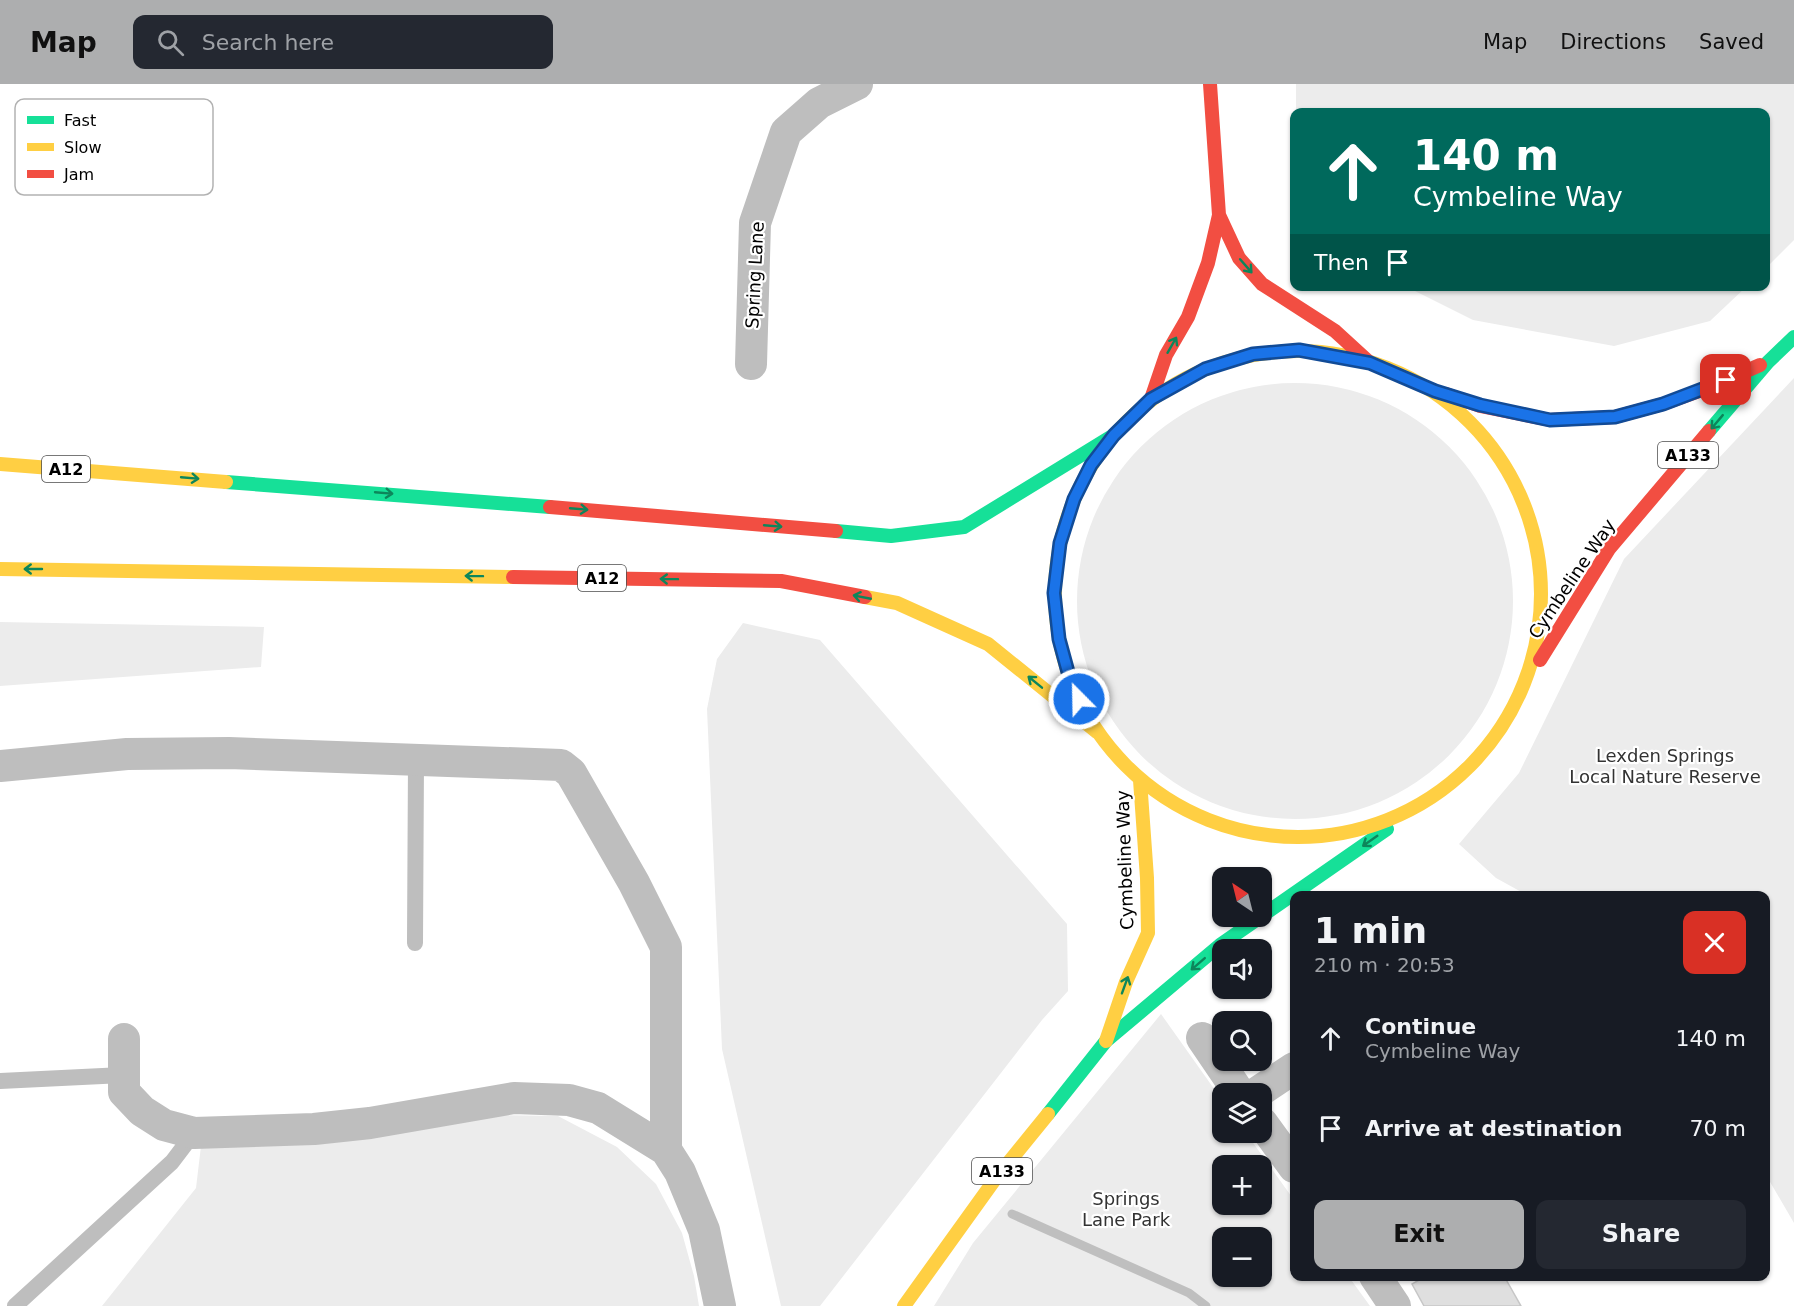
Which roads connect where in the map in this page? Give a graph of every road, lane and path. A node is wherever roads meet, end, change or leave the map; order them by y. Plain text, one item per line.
1 (857, 84) edge
2 (1210, 84) edge
3 (1220, 215) junction
4 (1794, 337) edge
5 (1768, 362) junction
6 (1370, 363) junction
7 (751, 364) dead end
8 (1435, 391) junction
9 (1151, 399) junction
10 (1114, 435) junction
11 (0, 464) edge
12 (0, 569) edge
13 (1526, 682) junction
14 (1097, 732) junction
15 (416, 760) junction
16 (0, 766) edge
17 (1140, 780) junction
18 (1435, 796) junction
19 (1298, 891) edge
20 (1290, 896) edge
21 (415, 943) dead end
22 (1202, 1038) dead end
23 (124, 1039) dead end
24 (1106, 1041) junction
25 (1290, 1071) edge
26 (123, 1075) junction
27 (0, 1081) edge
28 (1233, 1083) edge
29 (1272, 1083) edge
30 (194, 1132) junction
31 (1272, 1137) edge
32 (666, 1150) junction
33 (1290, 1162) edge
34 (1378, 1281) edge
35 (15, 1306) edge
36 (720, 1306) edge
37 (904, 1306) edge
38 (1395, 1306) edge

1 - 7 street, Spring Lane
2 - 3 main road
3 -> 6 main road
9 -> 3 main road
4 - 5 main road, Cymbeline Way / A133
5 - 8 main road, Cymbeline Way / A133
5 -> 13 main road, Cymbeline Way / A133
6 - 8 main road
6 - 9 main road
8 - 13 main road
9 - 10 main road
11 -> 10 main road, A12
10 - 14 main road
14 -> 12 main road, A12
13 - 18 main road
14 - 17 main road
15 - 16 street
15 - 21 lane
15 - 32 street
17 - 18 main road
24 -> 17 main road, Cymbeline Way / A133
18 -> 19 main road, Cymbeline Way / A133
20 -> 24 main road, Cymbeline Way / A133
22 - 28 street
23 - 26 street
24 - 37 main road, Cymbeline Way / A133
25 - 29 street
26 - 27 lane
26 - 30 street
30 - 32 street
30 - 35 lane
31 - 33 street
32 - 36 street
34 - 38 street

